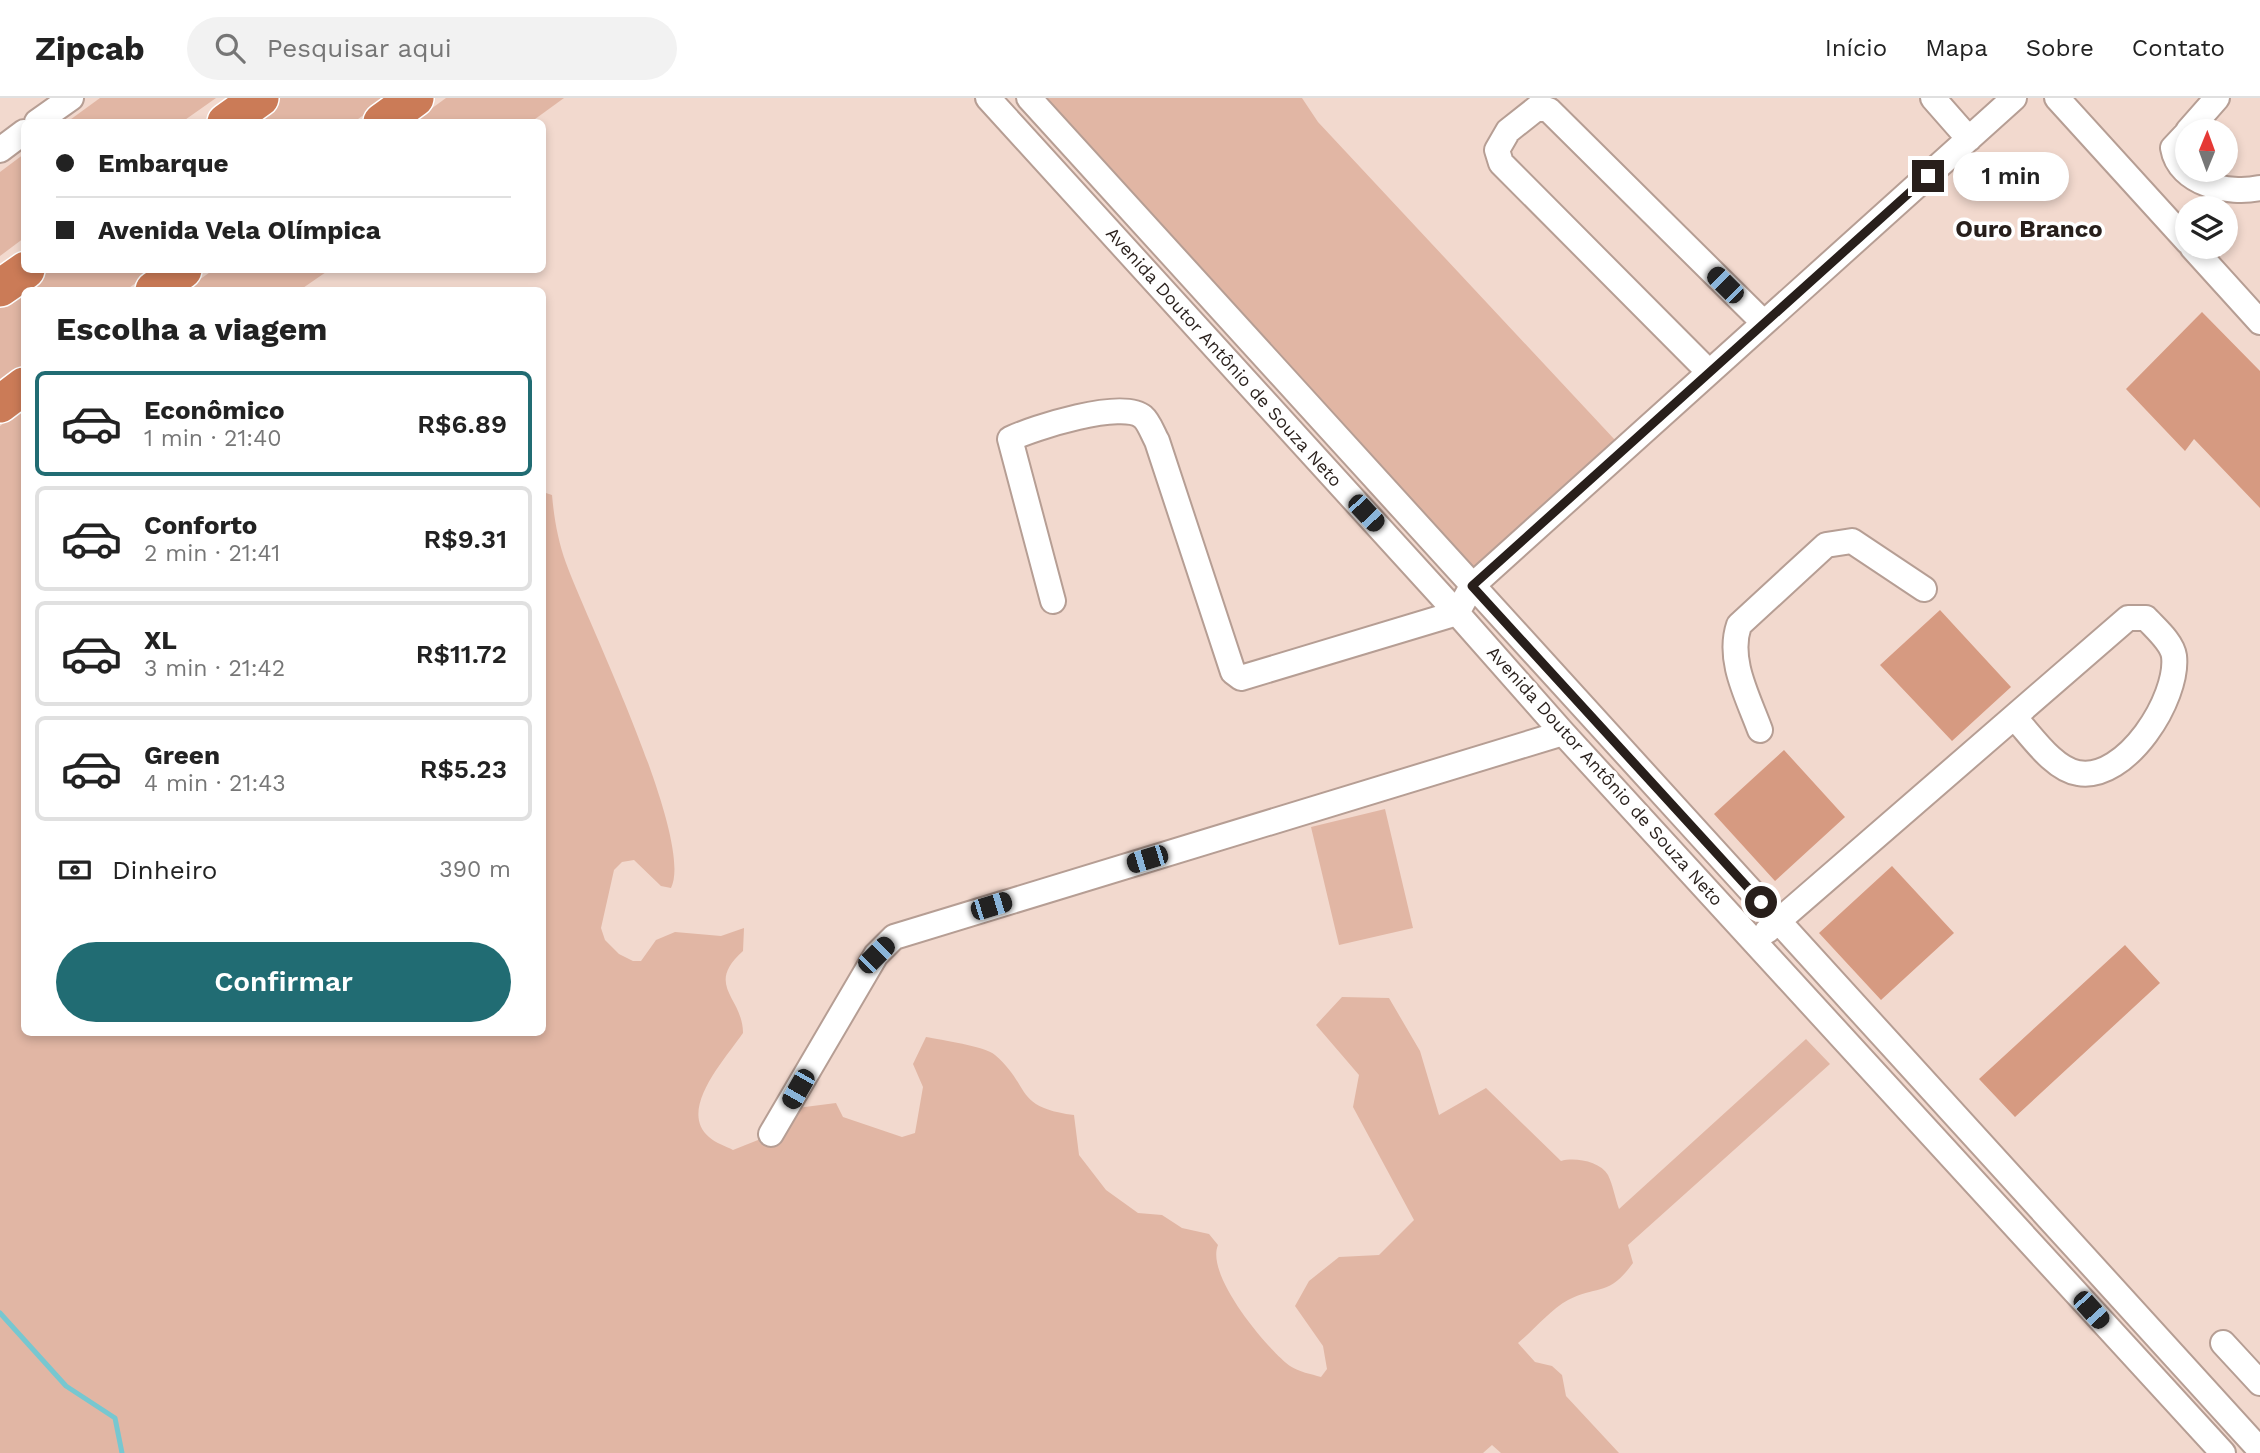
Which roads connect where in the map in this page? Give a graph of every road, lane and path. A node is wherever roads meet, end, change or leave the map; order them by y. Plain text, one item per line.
1 (71, 98) edge
2 (260, 98) edge
3 (415, 98) edge
4 (1029, 98) edge
5 (1933, 98) edge
6 (2014, 98) edge
7 (2056, 98) edge
8 (2217, 98) edge
9 (990, 99) edge
10 (41, 119) edge
11 (230, 119) edge
12 (386, 119) edge
13 (2199, 119) edge
14 (21, 134) edge
15 (1969, 139) junction
16 (0, 150) edge
17 (2201, 182) edge
18 (2260, 188) edge
19 (2175, 228) edge
20 (2203, 259) edge
21 (22, 273) edge
22 (179, 273) edge
23 (158, 287) edge
24 (0, 288) edge
25 (2260, 321) edge
26 (1763, 322) junction
27 (1709, 372) junction
28 (21, 388) edge
29 (0, 404) edge
30 (1472, 586) junction
31 (1924, 589) dead end
32 (1053, 601) dead end
33 (1457, 613) junction
34 (2014, 717) junction
35 (1759, 730) dead end
36 (1563, 733) junction
37 (1672, 805) junction
38 (1648, 823) junction
39 (1779, 922) junction
40 (1755, 940) junction
41 (771, 1134) dead end
42 (2223, 1343) dead end
43 (2260, 1383) edge
44 (2260, 1450) edge
45 (2223, 1453) edge

1 - 10 street
2 - 11 highway
3 - 12 highway
4 - 30 street, Avenida Doutor Antônio de Souza Neto
5 - 15 street
6 - 15 street
7 - 19 street
8 - 13 street
9 - 33 street, Avenida Doutor Antônio de Souza Neto
14 - 16 street
15 - 26 street
17 - 18 street
20 - 25 street
21 - 24 highway
22 - 23 highway
26 - 27 street
26 - 27 street
27 - 30 street
28 - 29 highway
30 - 33 street
30 - 37 street, Avenida Doutor Antônio de Souza Neto
31 - 35 street
32 - 33 street
33 - 36 street, Avenida Doutor Antônio de Souza Neto
34 - 34 street
34 - 39 street
36 - 38 street, Avenida Doutor Antônio de Souza Neto
36 - 41 street
37 - 38 street
37 - 39 street, Avenida Doutor Antônio de Souza Neto
38 - 40 street, Avenida Doutor Antônio de Souza Neto
39 - 40 street
39 - 44 street, Avenida Doutor Antônio de Souza Neto
40 - 45 street, Avenida Doutor Antônio de Souza Neto
42 - 43 street

